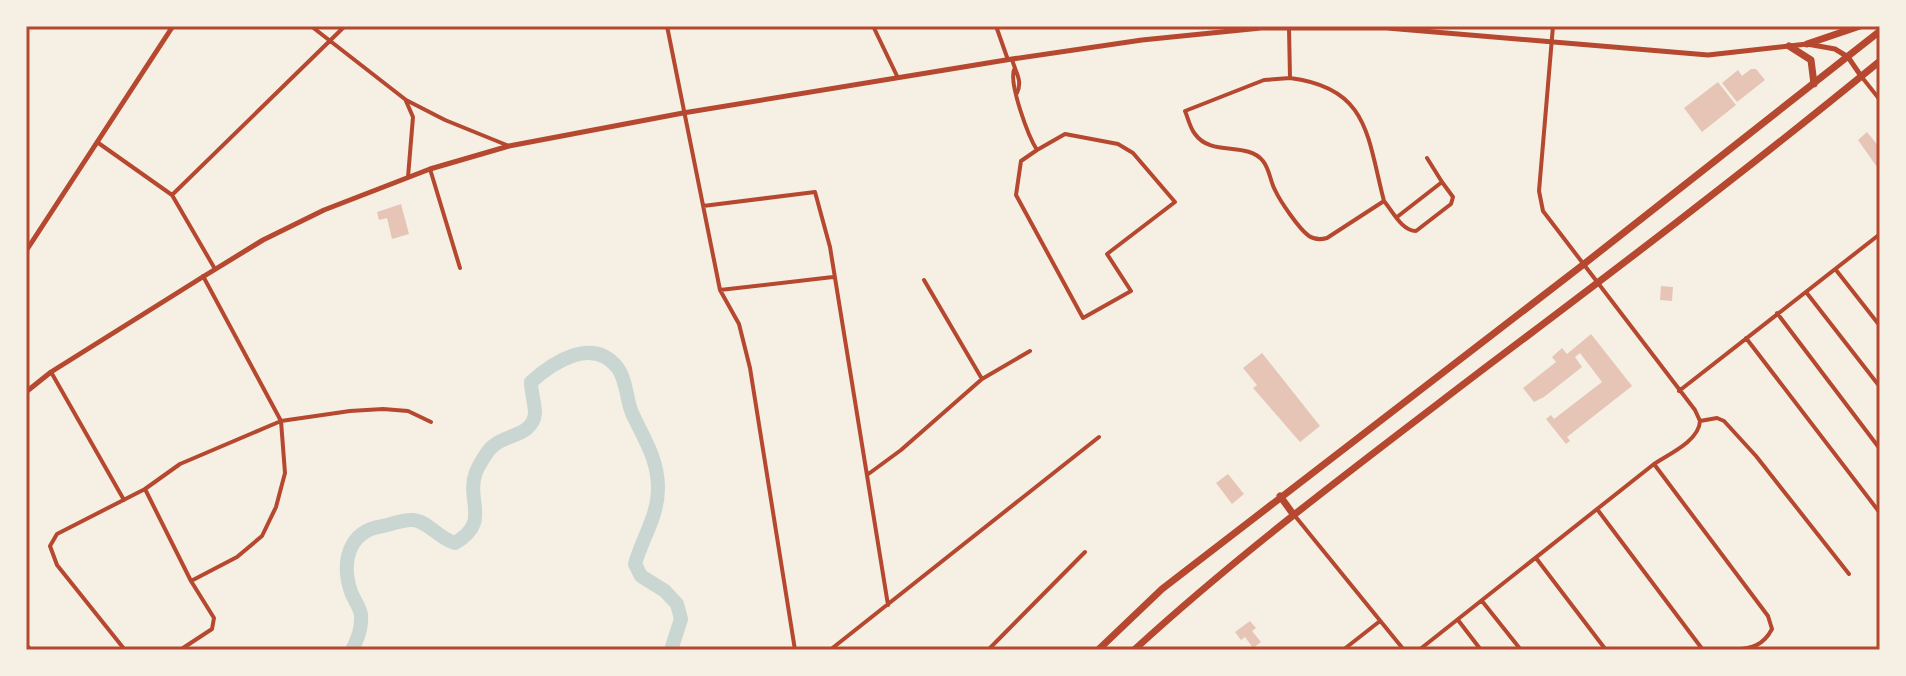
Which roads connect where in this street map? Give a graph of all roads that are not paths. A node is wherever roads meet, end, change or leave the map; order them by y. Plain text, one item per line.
1 (173, 26) edge
2 (311, 26) edge
3 (345, 26) edge
4 (667, 26) edge
5 (873, 26) edge
6 (996, 26) edge
7 (1553, 26) edge
8 (1860, 26) edge
9 (1289, 28) edge
10 (1880, 31) edge
11 (331, 42) junction
12 (1552, 43) junction
13 (1807, 44) junction
14 (1789, 46) junction
15 (1848, 57) junction
16 (1010, 60) junction
17 (1880, 61) edge
18 (1861, 76) junction
19 (898, 78) junction
20 (1290, 78) junction
21 (1814, 84) junction
22 (406, 100) junction
23 (1880, 100) edge
24 (683, 113) junction
25 (96, 141) junction
26 (509, 146) junction
27 (1037, 150) junction
28 (1427, 158) dead end
29 (430, 169) junction
30 (408, 177) junction
31 (1442, 182) junction
32 (172, 195) junction
33 (1384, 201) junction
34 (703, 206) junction
35 (1397, 217) junction
36 (1879, 236) edge
37 (26, 251) edge
38 (1584, 264) junction
39 (460, 268) dead end
40 (215, 269) junction
41 (1836, 270) junction
42 (203, 276) junction
43 (833, 277) junction
44 (924, 280) dead end
45 (1598, 283) junction
46 (720, 290) junction
47 (1806, 292) junction
48 (1777, 313) junction
49 (1880, 326) edge
50 (1746, 338) junction
51 (1030, 351) dead end
52 (51, 372) junction
53 (982, 379) junction
54 (1880, 387) edge
55 (1679, 391) junction
56 (26, 392) edge
57 (281, 421) junction
58 (1700, 421) junction
59 (431, 422) dead end
60 (1099, 437) dead end
61 (1880, 449) edge
62 (1654, 464) junction
63 (867, 475) junction
64 (145, 489) junction
65 (1280, 496) junction
66 (124, 500) junction
67 (1597, 509) junction
68 (1880, 513) edge
69 (1293, 514) junction
70 (1085, 552) dead end
71 (1536, 558) junction
72 (1849, 574) dead end
73 (191, 581) junction
74 (1482, 601) junction
75 (888, 605) junction
76 (1458, 620) junction
77 (1380, 621) junction
78 (26, 645) edge
79 (31, 650) edge
80 (125, 650) edge
81 (180, 650) edge
82 (795, 650) edge
83 (830, 650) edge
84 (988, 650) edge
85 (1098, 650) edge
86 (1134, 650) edge
87 (1343, 650) edge
88 (1404, 650) edge
89 (1419, 650) edge
90 (1481, 650) edge
91 (1521, 650) edge
92 (1606, 650) edge
93 (1703, 650) edge
94 (1734, 650) edge

1 - 25 street
2 - 11 street
3 - 11 street
4 - 24 street
5 - 19 street
6 - 16 street
7 - 12 street
8 - 13 highway
9 - 12 street
9 - 16 street
9 - 20 street
10 - 15 highway
11 - 22 street
11 - 32 street
12 - 14 street
12 - 38 street
13 - 14 street
13 - 15 street
14 - 21 highway
15 - 18 street
15 - 21 highway
16 - 19 street
16 - 27 street
17 - 18 highway
18 - 23 street
18 - 45 highway
19 - 24 street
20 - 33 street
20 - 33 street
21 - 38 highway
22 - 26 street
22 - 30 street
24 - 26 street
24 - 34 street
25 - 32 street
25 - 37 street
26 - 29 street
27 - 27 street
28 - 31 street
29 - 30 street
29 - 39 street
30 - 40 street
31 - 35 street
31 - 35 street
32 - 40 street
33 - 35 street
34 - 43 street
34 - 46 street
36 - 41 street
38 - 45 street
38 - 65 highway
40 - 42 street
41 - 47 street
41 - 49 street
42 - 52 street
42 - 57 street
43 - 46 street
43 - 63 street
44 - 53 street
45 - 55 street
45 - 69 highway
46 - 82 street
47 - 48 street
47 - 54 street
48 - 50 street
48 - 61 street
50 - 55 street
50 - 68 street
51 - 53 street
52 - 56 street
52 - 66 street
53 - 63 street
55 - 58 street
57 - 59 street
57 - 64 street
57 - 73 street
58 - 62 street
58 - 72 street
60 - 75 street
62 - 67 street
62 - 94 street
63 - 75 street
64 - 66 street
64 - 73 street
65 - 69 highway
65 - 85 highway
66 - 80 street
67 - 71 street
67 - 93 street
69 - 77 street
69 - 86 highway
70 - 84 street
71 - 74 street
71 - 92 street
73 - 81 street
74 - 76 street
74 - 91 street
75 - 83 street
76 - 89 street
76 - 90 street
77 - 87 street
77 - 88 street
78 - 79 street

